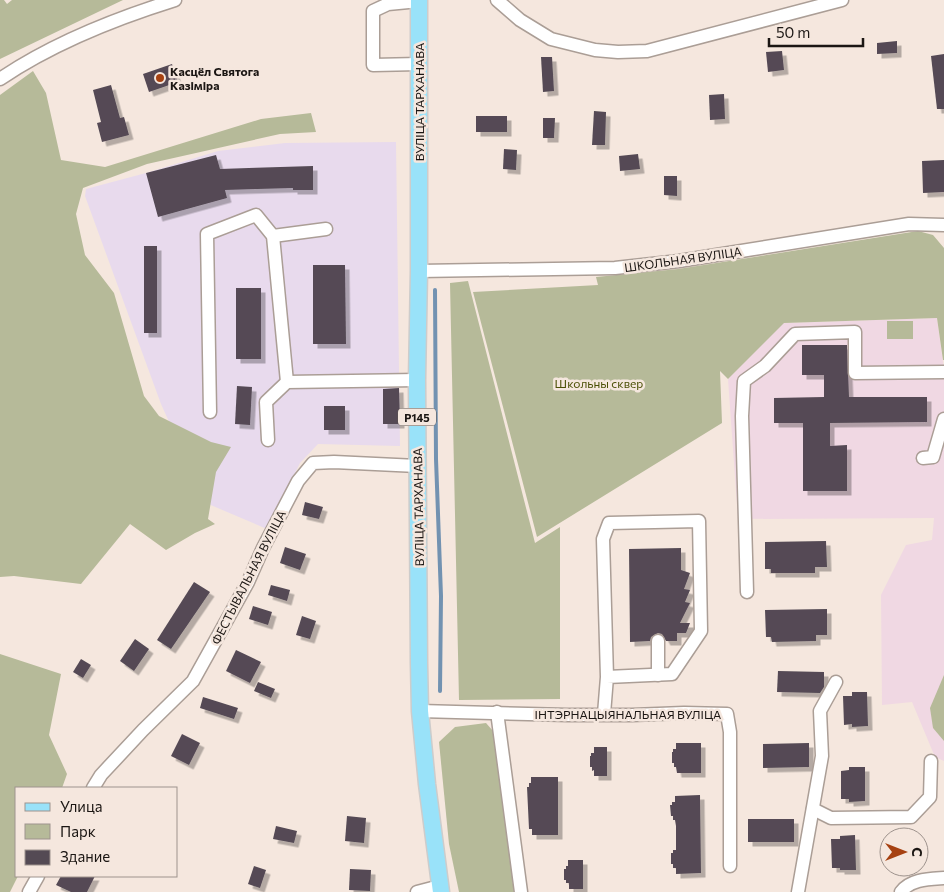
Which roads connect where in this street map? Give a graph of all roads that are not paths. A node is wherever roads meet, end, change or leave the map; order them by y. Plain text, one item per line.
1 (175, 0) edge
2 (497, 0) edge
3 (842, 0) edge
4 (419, 1) edge
5 (147, 4) edge
6 (419, 64) junction
7 (0, 79) edge
8 (944, 225) edge
9 (326, 229) dead end
10 (273, 236) junction
11 (419, 271) junction
12 (944, 372) edge
13 (417, 380) junction
14 (287, 382) junction
15 (210, 412) dead end
16 (944, 419) edge
17 (268, 440) dead end
18 (924, 458) dead end
19 (417, 466) junction
20 (747, 592) dead end
21 (658, 641) dead end
22 (658, 675) junction
23 (607, 677) junction
24 (836, 682) dead end
25 (420, 711) junction
26 (497, 712) junction
27 (604, 714) junction
28 (931, 761) dead end
29 (94, 787) edge
30 (812, 808) junction
31 (730, 866) dead end
32 (37, 877) edge
33 (944, 878) edge
34 (441, 889) edge
35 (29, 892) edge
36 (417, 892) edge
37 (521, 892) edge
38 (798, 892) edge
39 (901, 892) edge

1 - 5 street
2 - 3 street
4 - 6 main road, ВУЛІЦА ТАРХАНАВА / Р145
4 - 6 street
5 - 7 street
6 - 11 main road, ВУЛІЦА ТАРХАНАВА / Р145
8 - 11 street, ШКОЛЬНАЯ ВУЛІЦА
9 - 10 street
10 - 14 street
10 - 15 street
11 - 13 main road, ВУЛІЦА ТАРХАНАВА / Р145
12 - 20 street
13 - 14 street
13 - 19 main road, ВУЛІЦА ТАРХАНАВА / Р145
14 - 17 street
16 - 18 street
19 - 25 main road, ВУЛІЦА ТАРХАНАВА / Р145
19 - 29 street, ФЕСТЫВАЛЬНАЯ ВУЛІЦА
21 - 22 street
22 - 23 street
22 - 23 street
23 - 27 street
24 - 30 street
25 - 26 street, ІНТЭРНАЦЫЯНАЛЬНАЯ ВУЛІЦА
25 - 34 main road, ВУЛІЦА ТАРХАНАВА / Р145
26 - 27 street, ІНТЭРНАЦЫЯНАЛЬНАЯ ВУЛІЦА
26 - 37 street
27 - 31 street, ІНТЭРНАЦЫЯНАЛЬНАЯ ВУЛІЦА
28 - 30 street
30 - 38 street
32 - 35 street
33 - 39 street
34 - 36 street

